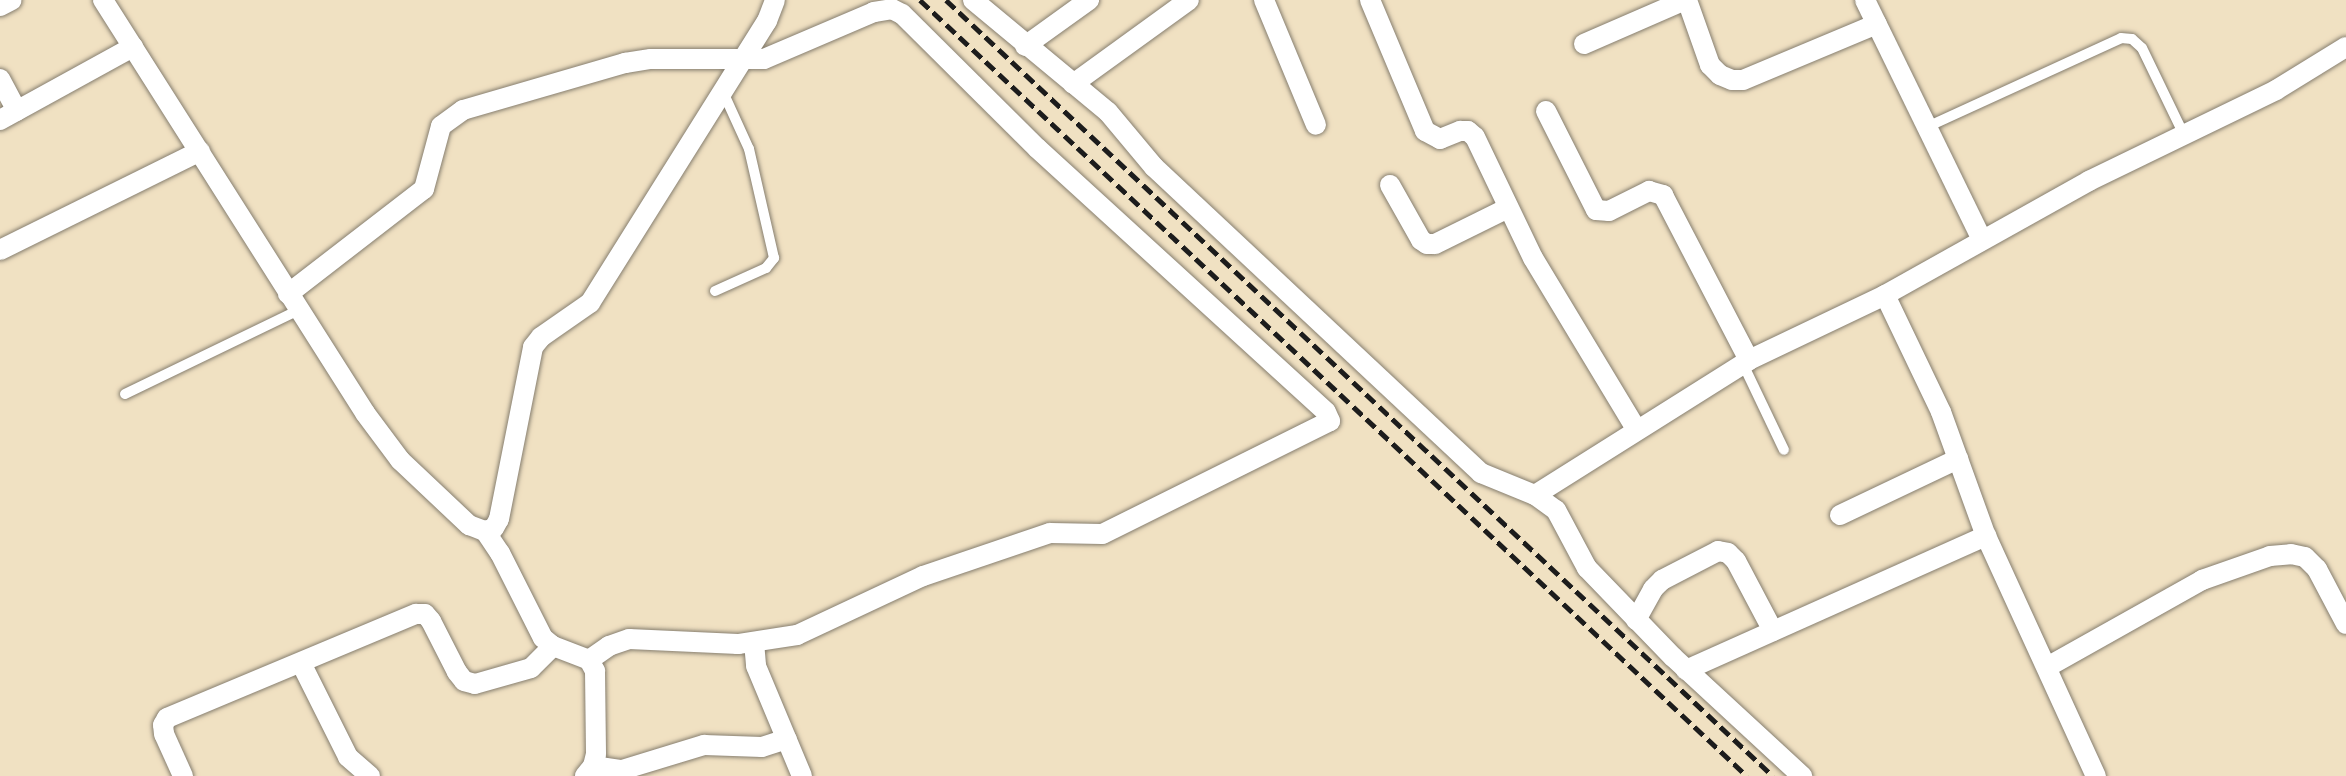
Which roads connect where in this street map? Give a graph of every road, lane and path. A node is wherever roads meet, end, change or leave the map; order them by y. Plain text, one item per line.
1 (12, 0) edge
2 (103, 0) edge
3 (775, 0) edge
4 (973, 0) edge
5 (1089, 0) edge
6 (1189, 0) edge
7 (1264, 0) edge
8 (1370, 0) edge
9 (1686, 0) edge
10 (1865, 0) edge
11 (0, 6) edge
12 (1877, 24) junction
13 (1584, 44) dead end
14 (1025, 46) junction
15 (133, 47) junction
16 (2346, 47) edge
17 (743, 61) junction
18 (0, 79) edge
19 (1073, 84) junction
20 (723, 92) junction
21 (1546, 111) dead end
22 (9, 116) edge
23 (1316, 125) dead end
24 (1927, 127) junction
25 (2184, 135) junction
26 (200, 151) junction
27 (1390, 185) dead end
28 (1508, 208) junction
29 (1981, 238) junction
30 (0, 250) edge
31 (715, 291) dead end
32 (1885, 295) junction
33 (293, 302) junction
34 (1746, 362) junction
35 (125, 394) dead end
36 (1636, 429) junction
37 (1784, 450) dead end
38 (1958, 459) junction
39 (1535, 495) junction
40 (1840, 515) dead end
41 (485, 531) junction
42 (1986, 536) junction
43 (1636, 620) junction
44 (2346, 624) edge
45 (1773, 631) junction
46 (754, 642) junction
47 (553, 646) junction
48 (589, 660) junction
49 (301, 663) junction
50 (2049, 666) junction
51 (1686, 670) junction
52 (787, 739) junction
53 (589, 771) edge
54 (623, 773) edge
55 (183, 776) edge
56 (370, 776) edge
57 (802, 776) edge
58 (1802, 776) edge
59 (2096, 776) edge

1 - 11 street
2 - 15 street
3 - 17 street
4 - 14 street
5 - 14 street
6 - 19 street
7 - 23 street
8 - 28 street
9 - 12 street
9 - 13 street
10 - 12 street
12 - 24 street
14 - 19 street
15 - 22 street
15 - 26 street
16 - 25 street
17 - 20 street
17 - 33 street
17 - 46 street
18 - 22 street
19 - 39 street
20 - 31 lane
20 - 41 street
21 - 34 street
24 - 25 lane
24 - 29 street
25 - 29 street
26 - 30 street
26 - 33 street
27 - 28 street
28 - 36 street
29 - 32 street
32 - 34 street
32 - 38 street
33 - 35 lane
33 - 41 street
34 - 36 street
34 - 37 lane
36 - 39 street
38 - 40 street
38 - 42 street
39 - 43 street
41 - 47 street
42 - 45 street
42 - 50 street
43 - 45 street
43 - 51 street
44 - 50 street
45 - 51 street
46 - 48 street
46 - 52 street
47 - 48 street
47 - 49 street
48 - 53 street
49 - 55 street
49 - 56 street
50 - 59 street
51 - 58 street
52 - 54 street
52 - 57 street
53 - 54 street

